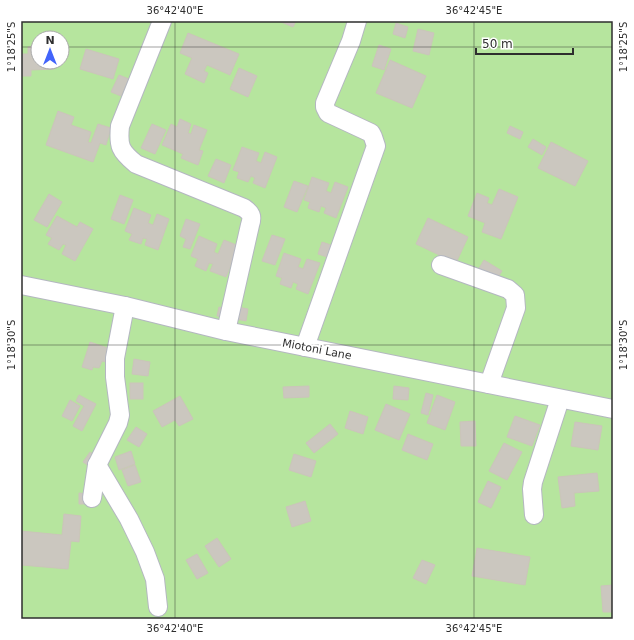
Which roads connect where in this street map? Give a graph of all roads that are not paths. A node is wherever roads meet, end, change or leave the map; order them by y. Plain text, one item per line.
1 (162, 21) edge
2 (357, 21) edge
3 (441, 265) dead end
4 (21, 285) edge
5 (125, 306) junction
6 (226, 332) junction
7 (305, 347) junction
8 (489, 384) junction
9 (560, 399) junction
10 (613, 410) edge
11 (97, 465) junction
12 (92, 498) dead end
13 (534, 515) dead end
14 (158, 607) dead end

1 - 6 street
2 - 7 street
3 - 8 street
4 - 5 street, Miotoni Lane
5 - 6 street, Miotoni Lane
5 - 11 street
6 - 7 street, Miotoni Lane
7 - 8 street, Miotoni Lane
8 - 9 street, Miotoni Lane
9 - 10 street, Miotoni Lane
9 - 13 street
11 - 12 street
11 - 14 street

